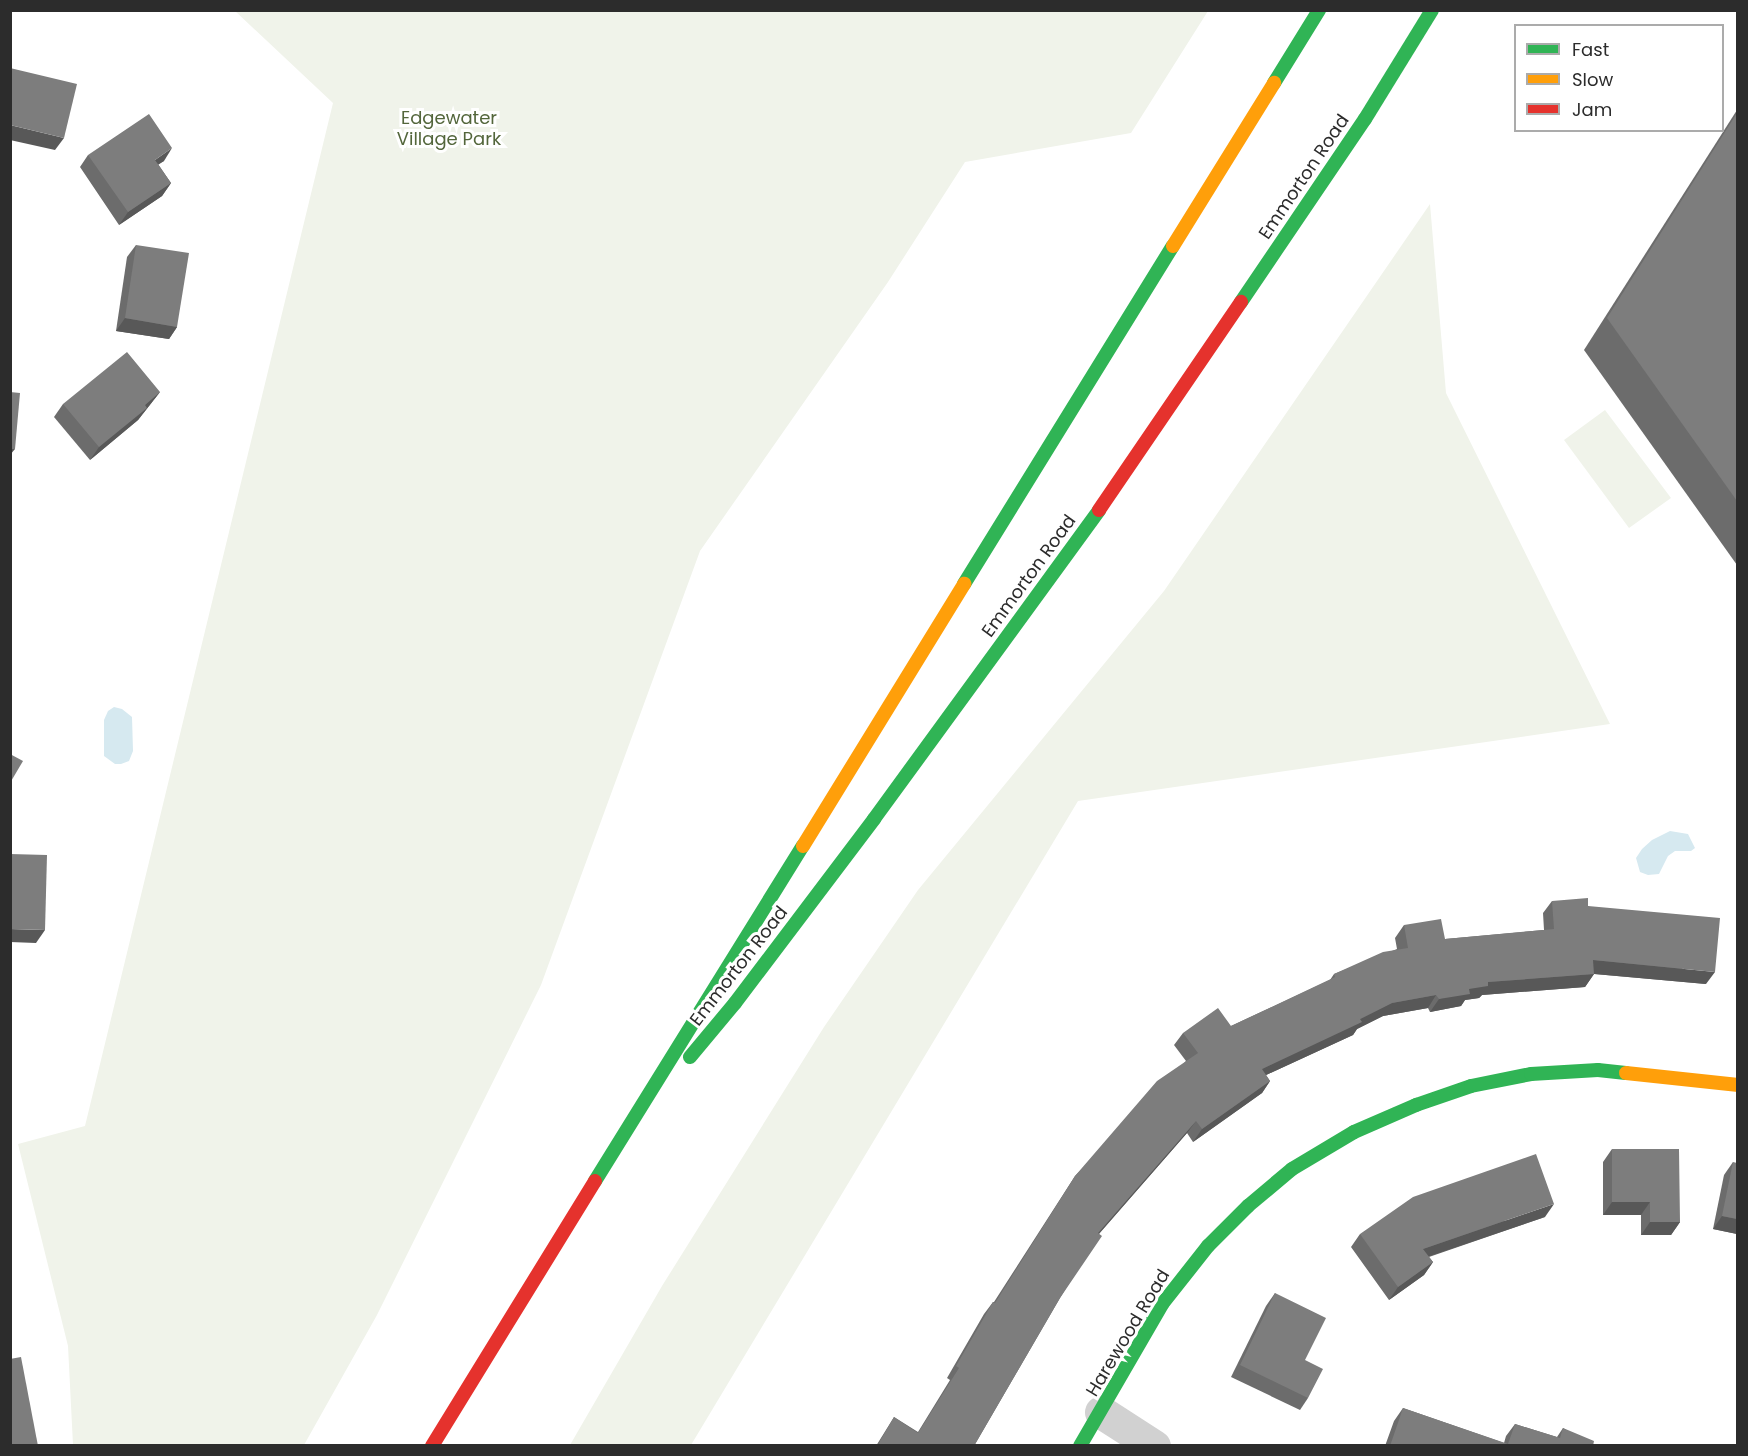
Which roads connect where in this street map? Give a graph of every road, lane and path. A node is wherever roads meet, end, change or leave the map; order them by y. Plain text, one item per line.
1 (1319, 10) edge
2 (1432, 10) edge
3 (1737, 1086) edge
4 (620, 1138) junction
5 (1101, 1412) junction
6 (432, 1446) edge
7 (1080, 1446) edge
8 (1154, 1446) edge

1 - 4 main road, Emmorton Road
2 - 4 main road, Emmorton Road
3 - 5 main road, Harewood Road
4 - 6 main road, Emmorton Road
5 - 7 main road, Harewood Road
5 - 8 street

